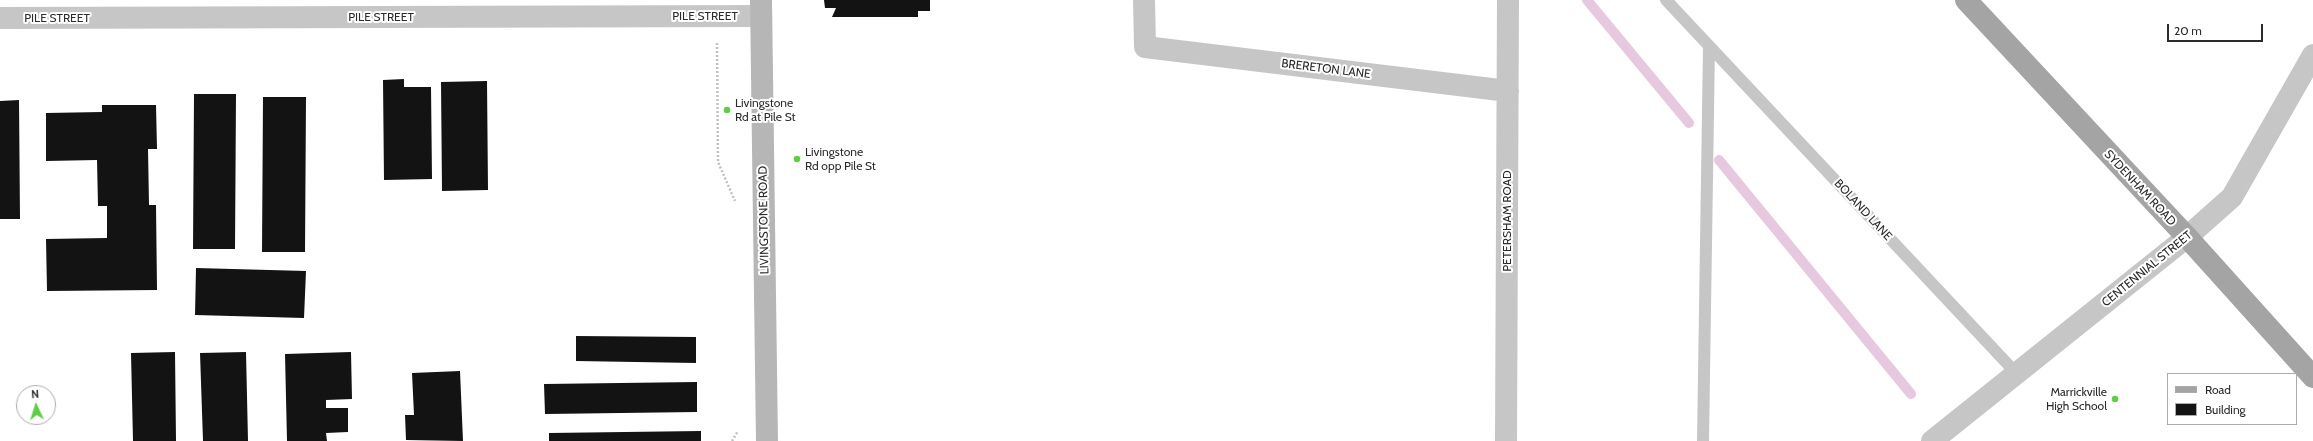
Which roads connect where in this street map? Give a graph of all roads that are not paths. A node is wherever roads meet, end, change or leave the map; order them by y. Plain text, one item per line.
1 (1144, 0) edge
2 (1508, 0) edge
3 (1666, 0) edge
4 (1966, 0) edge
5 (761, 8) edge
6 (0, 18) edge
7 (1709, 46) junction
8 (2313, 55) edge
9 (1508, 92) junction
10 (2187, 237) junction
11 (2017, 374) junction
12 (2313, 377) edge
13 (767, 441) edge
14 (1506, 441) edge
15 (1703, 441) edge
16 (1932, 441) edge

1 - 9 street, BRERETON LANE
2 - 9 street, PETERSHAM ROAD
3 - 7 lane, BOLAND LANE
4 - 10 main road, SYDENHAM ROAD
5 - 6 street, PILE STREET
5 - 13 street, LIVINGSTONE ROAD
7 - 11 lane, BOLAND LANE
7 - 15 lane
8 - 10 street, CENTENNIAL STREET
9 - 14 street, PETERSHAM ROAD
10 - 11 street, CENTENNIAL STREET
10 - 12 main road, SYDENHAM ROAD
11 - 16 street, CENTENNIAL STREET

